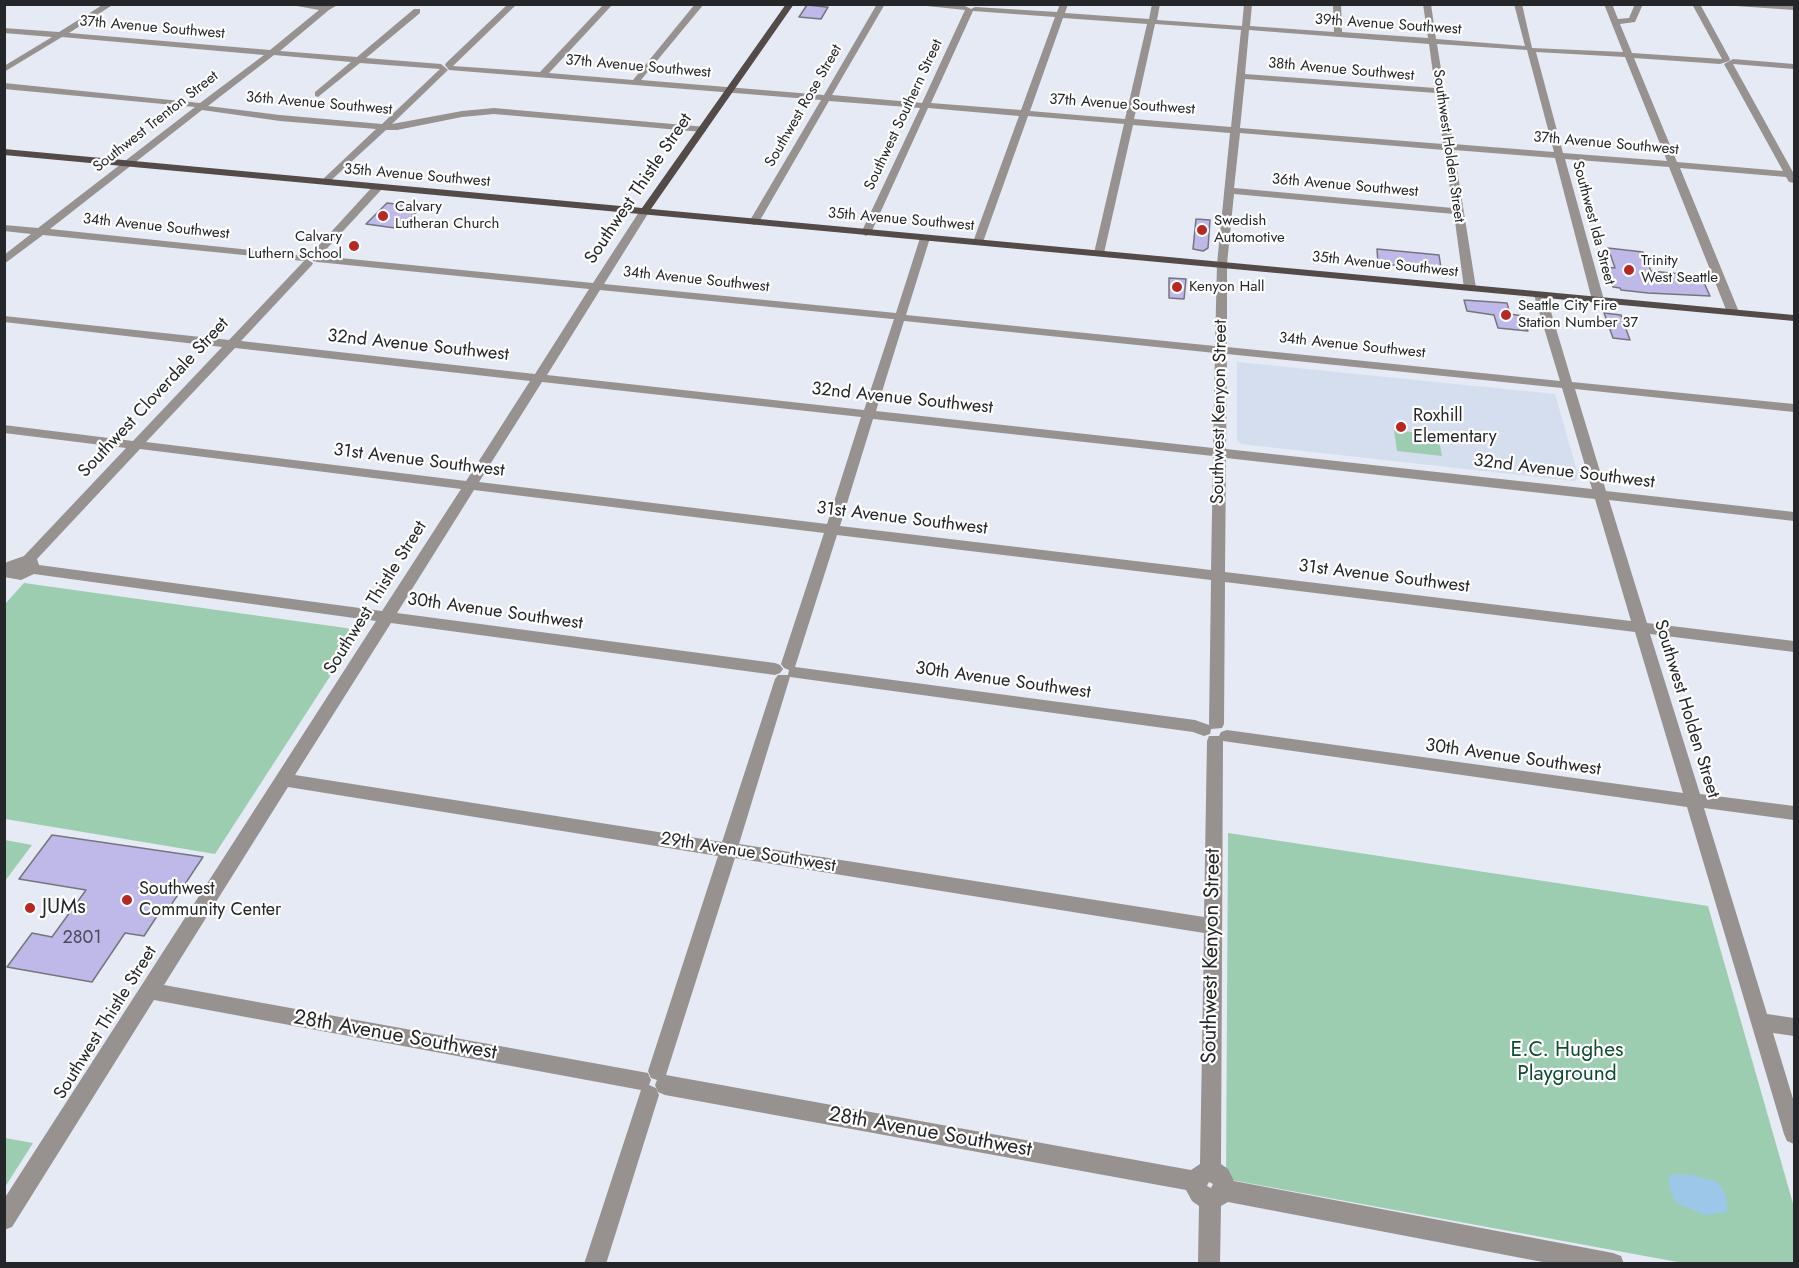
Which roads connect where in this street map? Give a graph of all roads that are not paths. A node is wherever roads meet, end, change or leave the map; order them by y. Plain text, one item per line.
1 (110, 4) edge
2 (290, 4) edge
3 (513, 4) edge
4 (609, 4) edge
5 (700, 4) edge
6 (790, 4) edge
7 (881, 4) edge
8 (912, 4) edge
9 (1064, 4) edge
10 (1156, 4) edge
11 (1248, 4) edge
12 (1337, 4) edge
13 (1427, 4) edge
14 (1518, 4) edge
15 (1608, 4) edge
16 (1639, 4) edge
17 (1696, 4) edge
18 (1736, 4) edge
19 (330, 6) edge
20 (971, 8) edge
21 (1794, 8) edge
22 (417, 11) dead end
23 (1060, 15) junction
24 (1153, 21) junction
25 (1616, 21) junction
26 (1245, 28) junction
27 (4, 30) edge
28 (1338, 34) junction
29 (61, 35) junction
30 (1433, 41) junction
31 (1530, 48) junction
32 (271, 53) junction
33 (1628, 55) junction
34 (358, 60) junction
35 (1727, 62) junction
36 (1794, 66) edge
37 (447, 67) junction
38 (4, 70) edge
39 (543, 74) junction
40 (1240, 76) junction
41 (636, 81) junction
42 (4, 86) edge
43 (731, 89) junction
44 (1439, 91) junction
45 (318, 94) dead end
46 (827, 97) junction
47 (927, 105) junction
48 (201, 106) junction
49 (1025, 113) junction
50 (1130, 121) junction
51 (384, 127) junction
52 (702, 129) junction
53 (1236, 129) junction
54 (1448, 146) junction
55 (4, 152) edge
56 (1560, 156) junction
57 (125, 164) junction
58 (1672, 165) junction
59 (1792, 178) edge
60 (326, 182) junction
61 (378, 187) junction
62 (1230, 191) junction
63 (644, 212) junction
64 (1458, 212) junction
65 (754, 222) junction
66 (4, 228) edge
67 (41, 232) junction
68 (866, 233) junction
69 (925, 238) junction
70 (978, 242) junction
71 (1099, 253) junction
72 (311, 259) junction
73 (4, 261) edge
74 (1222, 264) junction
75 (597, 286) junction
76 (1470, 288) junction
77 (1540, 295) junction
78 (1598, 300) junction
79 (1733, 312) junction
80 (899, 317) junction
81 (1794, 318) edge
82 (4, 319) edge
83 (232, 344) junction
84 (1220, 349) junction
85 (538, 378) junction
86 (1568, 385) junction
87 (1794, 408) edge
88 (868, 413) junction
89 (4, 429) edge
90 (137, 445) junction
91 (1219, 452) junction
92 (470, 486) junction
93 (1600, 495) junction
94 (1794, 516) edge
95 (831, 529) junction
96 (29, 564) junction
97 (8, 573) edge
98 (1217, 575) junction
99 (386, 617) junction
100 (1641, 628) junction
101 (1794, 646) edge
102 (786, 671) junction
103 (1216, 733) junction
104 (284, 780) junction
105 (1694, 801) junction
106 (1794, 813) edge
107 (729, 851) junction
108 (1212, 926) junction
109 (150, 991) junction
110 (1761, 1022) junction
111 (1794, 1027) edge
112 (653, 1083) junction
113 (1794, 1134) edge
114 (1203, 1176) junction
115 (1216, 1194) junction
116 (4, 1219) edge
117 (595, 1263) edge
118 (1209, 1263) edge
119 (1613, 1263) edge

1 - 29 street
2 - 19 street
3 - 37 street
4 - 39 street
5 - 41 street
6 - 43 main road, Southwest Thistle Street
7 - 46 street, Southwest Rose Street
8 - 20 street, 39th Avenue Southwest
9 - 23 street
10 - 24 street
11 - 26 street, Southwest Kenyon Street
12 - 28 street
13 - 30 street, Southwest Holden Street
14 - 31 street, Southwest Ida Street
15 - 25 street
16 - 25 street
17 - 35 street
18 - 21 street
19 - 32 street, Southwest Trenton Street
20 - 23 street, 39th Avenue Southwest
20 - 47 street, Southwest Southern Street
22 - 34 street
23 - 24 street, 39th Avenue Southwest
23 - 49 street
24 - 26 street, 39th Avenue Southwest
24 - 50 street
25 - 33 street
26 - 28 street, 39th Avenue Southwest
26 - 40 street, Southwest Kenyon Street
27 - 29 street, 37th Avenue Southwest
28 - 30 street, 39th Avenue Southwest
29 - 32 street, 37th Avenue Southwest
29 - 38 street
30 - 31 street, 39th Avenue Southwest
30 - 44 street, Southwest Holden Street
31 - 33 street, 39th Avenue Southwest
31 - 56 street, Southwest Ida Street
32 - 34 street, 37th Avenue Southwest
32 - 48 street, Southwest Trenton Street
33 - 35 street, 39th Avenue Southwest
33 - 58 street
34 - 37 street, 37th Avenue Southwest
34 - 45 street
35 - 36 street, 39th Avenue Southwest
35 - 59 street
37 - 39 street, 37th Avenue Southwest
37 - 51 street
39 - 41 street, 37th Avenue Southwest
40 - 44 street, 38th Avenue Southwest
40 - 53 street, Southwest Kenyon Street
41 - 43 street, 37th Avenue Southwest
42 - 48 street, 36th Avenue Southwest
43 - 46 street, 37th Avenue Southwest
43 - 52 main road, Southwest Thistle Street
44 - 54 street, Southwest Holden Street
46 - 47 street, 37th Avenue Southwest
46 - 65 street, Southwest Rose Street
47 - 49 street, 37th Avenue Southwest
47 - 68 street, Southwest Southern Street
48 - 51 street, 36th Avenue Southwest
48 - 57 street, Southwest Trenton Street
49 - 50 street, 37th Avenue Southwest
49 - 70 street
50 - 53 street, 37th Avenue Southwest
50 - 71 street
51 - 52 street, 36th Avenue Southwest
51 - 60 street
52 - 63 main road, Southwest Thistle Street
53 - 54 street, 37th Avenue Southwest
53 - 62 street, Southwest Kenyon Street
54 - 56 street, 37th Avenue Southwest
54 - 64 street, Southwest Holden Street
55 - 57 main road, 35th Avenue Southwest
56 - 58 street, 37th Avenue Southwest
56 - 78 street, Southwest Ida Street
57 - 60 main road, 35th Avenue Southwest
57 - 67 street, Southwest Trenton Street
58 - 59 street, 37th Avenue Southwest
58 - 79 street
60 - 61 main road, 35th Avenue Southwest
61 - 63 main road, 35th Avenue Southwest
61 - 72 street, Southwest Cloverdale Street
62 - 64 street, 36th Avenue Southwest
62 - 74 street, Southwest Kenyon Street
63 - 65 main road, 35th Avenue Southwest
63 - 75 street, Southwest Thistle Street
64 - 76 street, Southwest Holden Street
65 - 68 main road, 35th Avenue Southwest
66 - 67 street, 34th Avenue Southwest
67 - 72 street, 34th Avenue Southwest
67 - 73 street, Southwest Trenton Street
68 - 69 main road, 35th Avenue Southwest
69 - 70 main road, 35th Avenue Southwest
69 - 80 street
70 - 71 main road, 35th Avenue Southwest
71 - 74 main road, 35th Avenue Southwest
72 - 75 street, 34th Avenue Southwest
72 - 83 street, Southwest Cloverdale Street
74 - 76 main road, 35th Avenue Southwest
74 - 84 street, Southwest Kenyon Street
75 - 80 street, 34th Avenue Southwest
75 - 85 street, Southwest Thistle Street
76 - 77 main road, 35th Avenue Southwest
77 - 78 main road, 35th Avenue Southwest
77 - 86 street, Southwest Holden Street
78 - 79 main road, 35th Avenue Southwest
79 - 81 main road, 35th Avenue Southwest
80 - 84 street, 34th Avenue Southwest
80 - 88 street
82 - 83 street, 32nd Avenue Southwest
83 - 85 street, 32nd Avenue Southwest
83 - 90 street, Southwest Cloverdale Street
84 - 86 street, 34th Avenue Southwest
84 - 91 street, Southwest Kenyon Street
85 - 88 street, 32nd Avenue Southwest
85 - 92 street, Southwest Thistle Street
86 - 87 street, 34th Avenue Southwest
86 - 93 street, Southwest Holden Street
88 - 91 street, 32nd Avenue Southwest
88 - 95 street
89 - 90 street, 31st Avenue Southwest
90 - 92 street, 31st Avenue Southwest
90 - 96 street, Southwest Cloverdale Street
91 - 93 street, 32nd Avenue Southwest
91 - 98 street, Southwest Kenyon Street
92 - 95 street, 31st Avenue Southwest
92 - 99 street, Southwest Thistle Street
93 - 94 street, 32nd Avenue Southwest
93 - 100 street, Southwest Holden Street
95 - 98 street, 31st Avenue Southwest
95 - 102 street
96 - 97 street
96 - 99 street, 30th Avenue Southwest
98 - 100 street, 31st Avenue Southwest
98 - 103 street, Southwest Kenyon Street
99 - 102 street, 30th Avenue Southwest
99 - 104 street, Southwest Thistle Street
100 - 101 street, 31st Avenue Southwest
100 - 105 street, Southwest Holden Street
102 - 103 street, 30th Avenue Southwest
102 - 107 street
103 - 105 street, 30th Avenue Southwest
103 - 108 street, Southwest Kenyon Street
104 - 107 street, 29th Avenue Southwest
104 - 109 street, Southwest Thistle Street
105 - 106 street, 30th Avenue Southwest
105 - 110 street, Southwest Holden Street
107 - 108 street, 29th Avenue Southwest
107 - 112 street
108 - 114 street, Southwest Kenyon Street
109 - 112 street, 28th Avenue Southwest
109 - 116 street, Southwest Thistle Street
110 - 111 street
110 - 113 street, Southwest Holden Street
112 - 114 street, 28th Avenue Southwest
112 - 117 street
114 - 115 street
115 - 118 street
115 - 119 street

